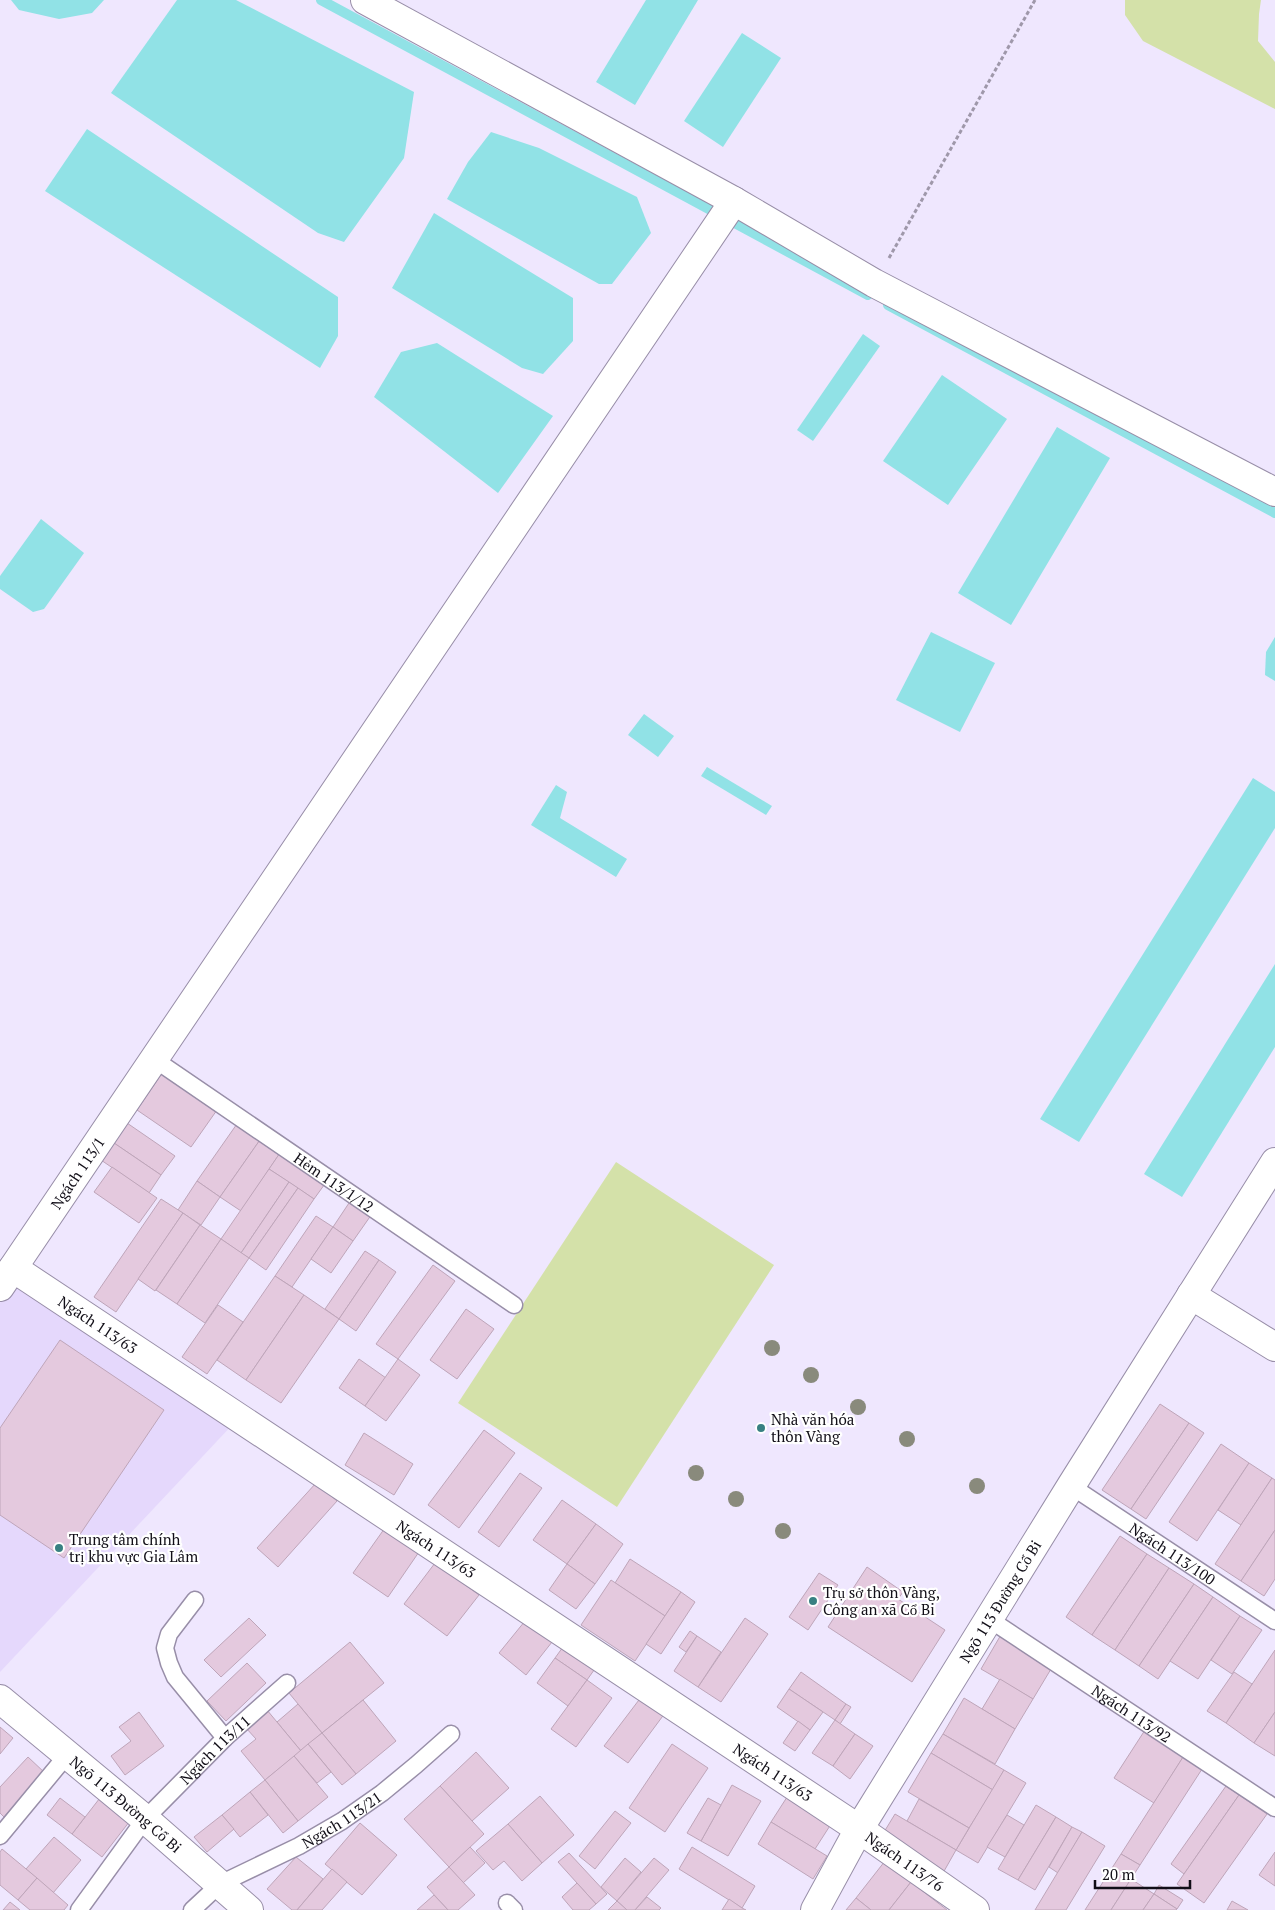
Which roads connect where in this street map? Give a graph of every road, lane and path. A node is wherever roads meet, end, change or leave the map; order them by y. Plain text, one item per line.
1 (365, 0) edge
2 (1035, 0) edge
3 (734, 201) junction
4 (874, 283) junction
5 (1275, 492) edge
6 (154, 1059) junction
7 (1275, 1162) edge
8 (6, 1278) edge
9 (1191, 1295) junction
10 (514, 1304) dead end
11 (1275, 1348) edge
12 (1071, 1486) junction
13 (195, 1600) dead end
14 (989, 1619) junction
15 (1275, 1621) edge
16 (287, 1682) dead end
17 (0, 1699) edge
18 (451, 1734) dead end
19 (225, 1738) junction
20 (67, 1754) junction
21 (1275, 1808) edge
22 (145, 1818) junction
23 (859, 1829) junction
24 (0, 1836) edge
25 (220, 1884) junction
26 (79, 1910) edge
27 (192, 1910) edge
28 (250, 1910) edge
29 (815, 1910) edge
30 (975, 1910) edge

1 - 3 street
2 - 4 path
3 - 4 street
3 - 6 street, Ngách 113/1
4 - 5 street
6 - 8 street, Ngách 113/1
6 - 10 lane, Hẻm 113/1/12
7 - 9 street, Ngõ 113 Đường Cổ Bi
8 - 23 street, Ngách 113/63
9 - 11 street
9 - 12 street, Ngõ 113 Đường Cổ Bi
12 - 14 street, Ngõ 113 Đường Cổ Bi
12 - 15 lane, Ngách 113/100
13 - 19 lane
14 - 21 lane, Ngách 113/92
14 - 23 street, Ngõ 113 Đường Cổ Bi
16 - 19 lane, Ngách 113/11
17 - 20 street, Ngõ 113 Đường Cổ Bi
18 - 25 lane, Ngách 113/21
19 - 22 lane, Ngách 113/11
20 - 22 street, Ngõ 113 Đường Cổ Bi
20 - 24 lane
22 - 25 street, Ngõ 113 Đường Cổ Bi
22 - 26 lane, Ngách 113/11
23 - 29 street, Ngõ 113 Đường Cổ Bi
23 - 30 street, Ngách 113/76
25 - 27 lane, Ngách 113/21
25 - 28 street, Ngõ 113 Đường Cổ Bi

